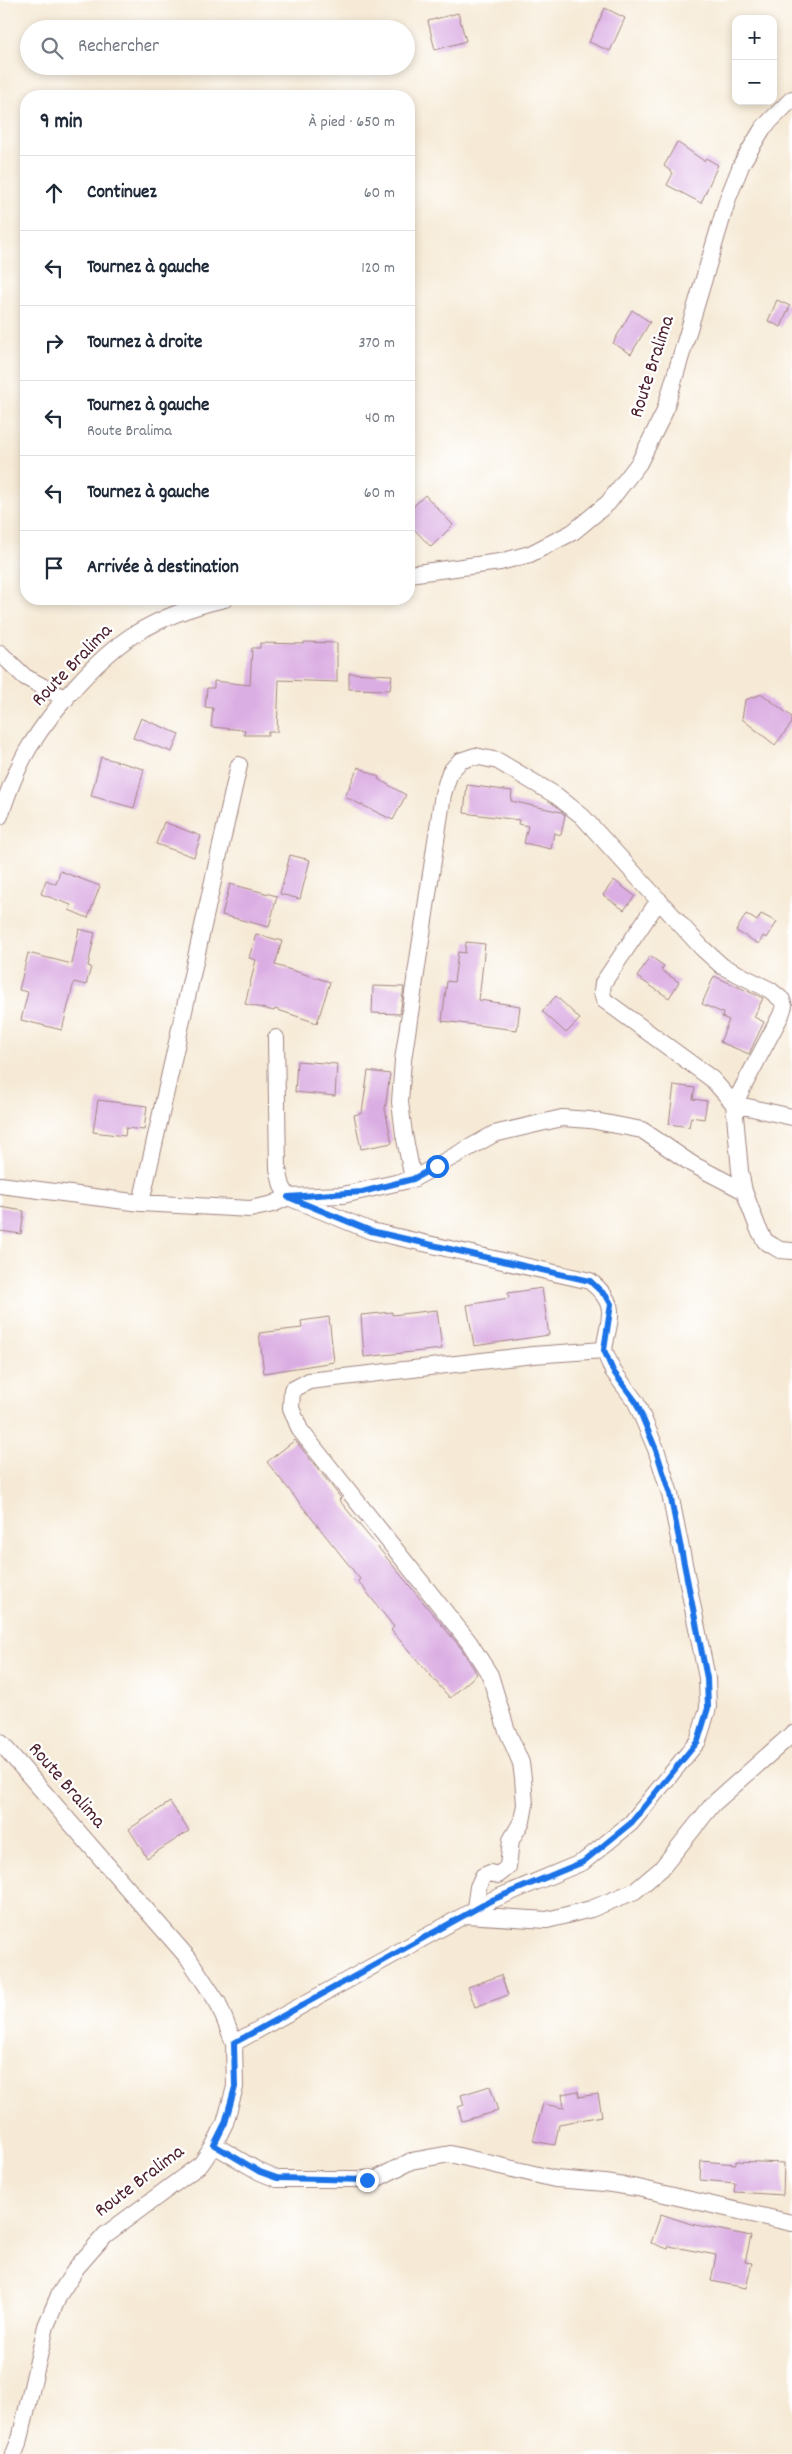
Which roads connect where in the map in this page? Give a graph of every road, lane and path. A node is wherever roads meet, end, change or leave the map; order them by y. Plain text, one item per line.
1 (792, 99) edge
2 (415, 573) edge
3 (203, 605) edge
4 (0, 653) edge
5 (66, 699) junction
6 (239, 765) dead end
7 (0, 816) edge
8 (659, 900) junction
9 (276, 1038) dead end
10 (734, 1104) junction
11 (792, 1117) edge
12 (413, 1179) junction
13 (0, 1185) edge
14 (744, 1191) junction
15 (288, 1197) junction
16 (141, 1202) junction
17 (792, 1251) edge
18 (604, 1350) junction
19 (792, 1734) edge
20 (0, 1742) edge
21 (470, 1912) junction
22 (234, 2043) junction
23 (214, 2145) junction
24 (792, 2223) edge
25 (14, 2454) edge

1 - 2 street, Route Bralima
3 - 5 street, Route Bralima
4 - 5 street
5 - 7 street, Route Bralima
6 - 16 street
8 - 10 street
8 - 10 street
8 - 12 street
9 - 15 street
10 - 11 street
10 - 14 street
12 - 14 street
12 - 15 street
13 - 16 street
14 - 17 street
15 - 16 street
15 - 18 street
18 - 21 street
18 - 21 street
19 - 21 street
20 - 22 street, Route Bralima
21 - 22 street
22 - 23 street, Route Bralima
23 - 24 street
23 - 25 street, Route Bralima

